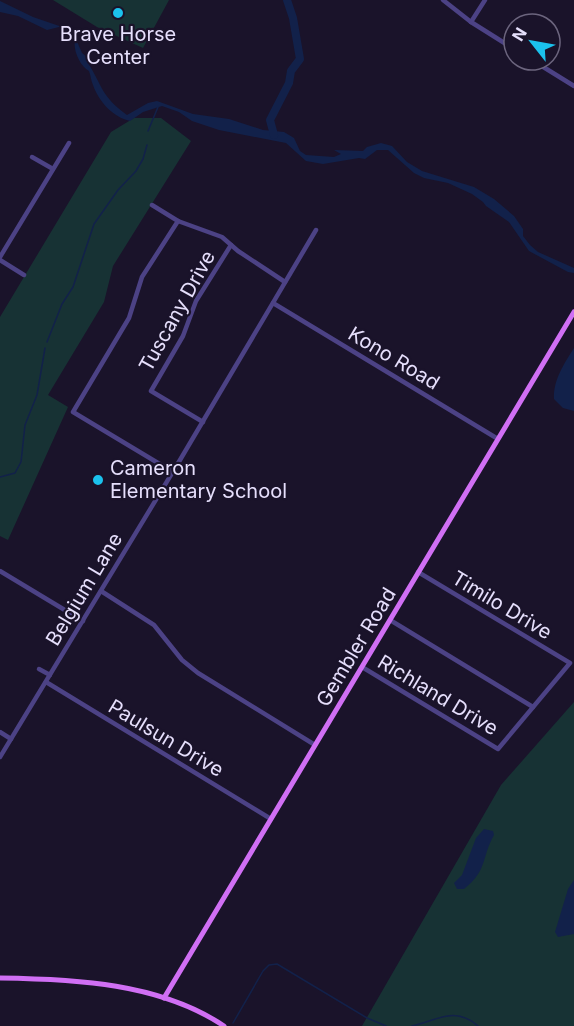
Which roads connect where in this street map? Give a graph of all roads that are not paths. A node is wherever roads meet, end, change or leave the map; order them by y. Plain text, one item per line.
1 (443, 0) edge
2 (485, 0) edge
3 (471, 22) junction
4 (502, 41) edge
5 (551, 72) edge
6 (574, 86) edge
7 (69, 142) dead end
8 (32, 157) dead end
9 (53, 169) junction
10 (152, 205) dead end
11 (178, 221) junction
12 (316, 230) dead end
13 (231, 245) junction
14 (0, 259) edge
15 (24, 275) dead end
16 (285, 282) junction
17 (273, 303) junction
18 (574, 312) edge
19 (229, 362) dead end
20 (237, 363) junction
21 (203, 422) junction
22 (498, 439) junction
23 (173, 471) junction
24 (0, 571) edge
25 (418, 572) junction
26 (101, 591) junction
27 (390, 620) junction
28 (83, 621) junction
29 (362, 667) junction
30 (39, 669) dead end
31 (50, 675) junction
32 (46, 682) junction
33 (533, 707) junction
34 (0, 732) edge
35 (11, 739) junction
36 (315, 745) junction
37 (0, 757) edge
38 (271, 819) junction
39 (0, 978) edge
40 (164, 998) junction
41 (224, 1026) edge

1 - 3 street
2 - 3 street
3 - 4 street
5 - 6 street
7 - 9 street
8 - 9 street
9 - 14 street
10 - 11 street
11 - 13 street
11 - 23 street
12 - 16 street, Belgium Lane
13 - 16 street
13 - 21 street, Tuscany Drive
14 - 15 street
16 - 17 street, Belgium Lane
17 - 20 street, Belgium Lane
17 - 22 street, Kono Road
18 - 22 main road, Gembler Road
19 - 20 street
20 - 21 street, Belgium Lane
21 - 23 street, Belgium Lane
22 - 25 main road, Gembler Road
23 - 26 street, Belgium Lane
24 - 28 street
25 - 27 main road, Gembler Road
25 - 33 street, Timilo Drive
26 - 28 street, Belgium Lane
26 - 36 street
27 - 29 main road, Gembler Road
27 - 33 street
28 - 31 street, Belgium Lane
29 - 33 street, Richland Drive
29 - 36 main road, Gembler Road
30 - 31 street, Belgium Lane
31 - 32 street, Belgium Lane
32 - 35 street, Belgium Lane
32 - 38 street, Paulsun Drive
34 - 35 street
35 - 37 street, Belgium Lane
36 - 38 main road, Gembler Road
38 - 40 main road, Gembler Road
39 - 40 main road
40 - 41 main road

